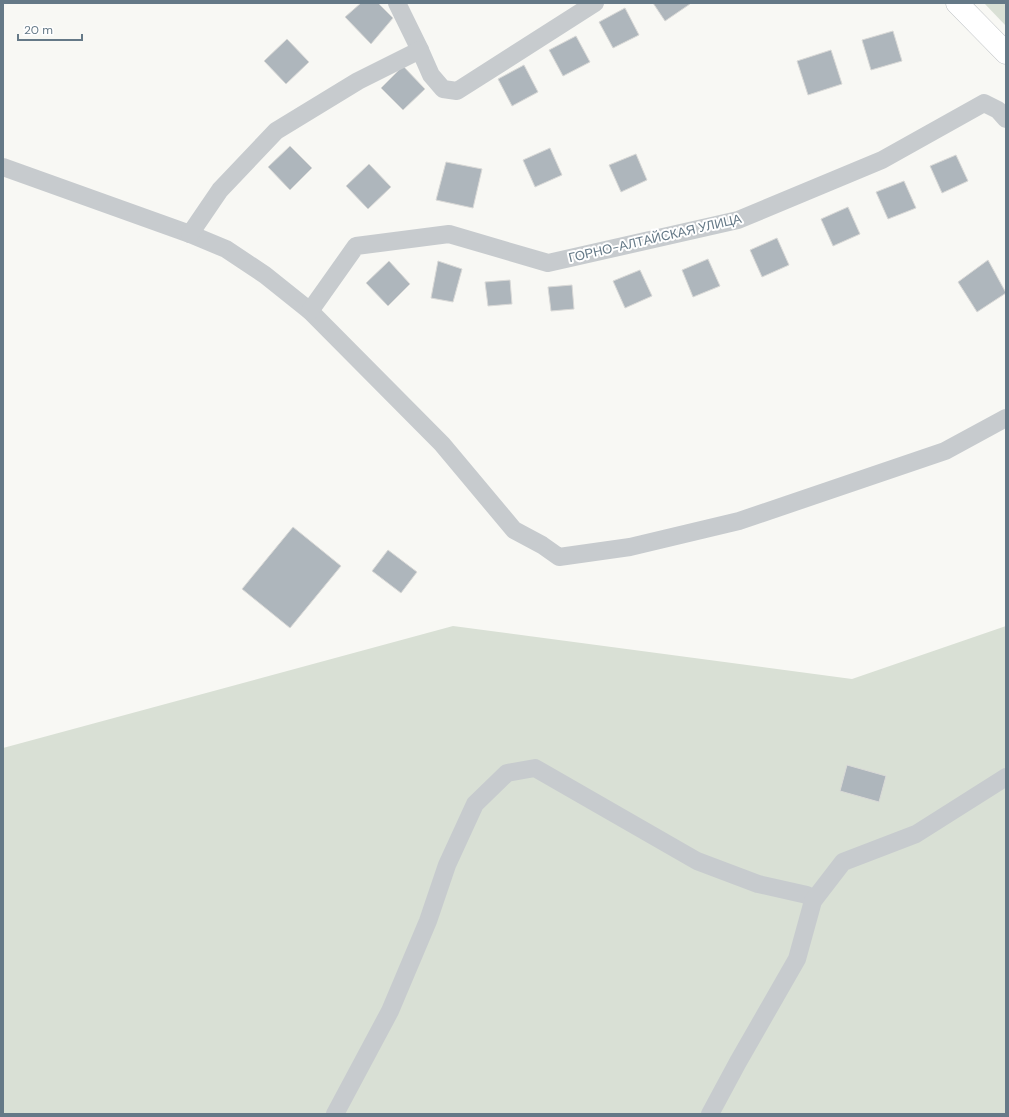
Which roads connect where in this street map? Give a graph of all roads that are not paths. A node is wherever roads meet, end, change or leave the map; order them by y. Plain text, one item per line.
1 (396, 3) edge
2 (595, 3) edge
3 (957, 3) edge
4 (420, 50) junction
5 (1006, 53) edge
6 (1006, 119) edge
7 (3, 167) edge
8 (190, 234) junction
9 (310, 311) junction
10 (1006, 418) edge
11 (1006, 777) edge
12 (813, 901) junction
13 (335, 1114) edge
14 (710, 1114) edge

1 - 4 street
2 - 4 street
3 - 5 highway
4 - 8 street
6 - 9 street, ГОРНО-АЛТАЙСКАЯ УЛИЦА
7 - 8 street
8 - 9 street
9 - 10 street
11 - 12 street
12 - 13 street
12 - 14 street

